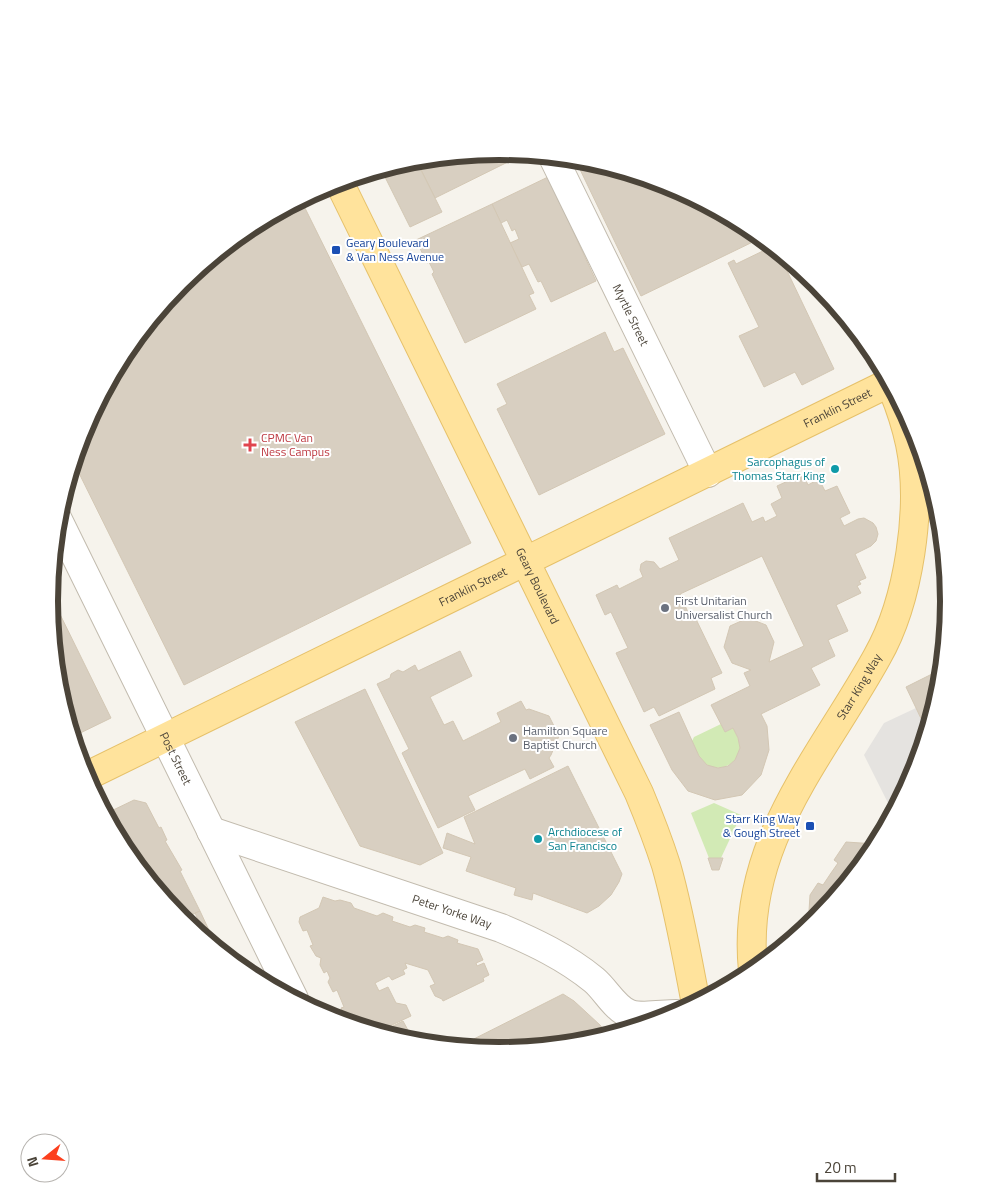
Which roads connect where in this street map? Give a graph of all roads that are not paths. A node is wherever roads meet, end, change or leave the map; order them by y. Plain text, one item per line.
1 (556, 164) edge
2 (343, 189) edge
3 (883, 386) edge
4 (909, 442) edge
5 (708, 473) junction
6 (63, 531) edge
7 (526, 561) junction
8 (165, 738) junction
9 (93, 774) edge
10 (211, 831) junction
11 (754, 961) edge
12 (289, 989) edge
13 (695, 997) edge
14 (654, 1014) edge

1 - 5 street, Myrtle Street
2 - 7 main road, Geary Boulevard
3 - 5 main road, Franklin Street
4 - 11 main road, Starr King Way
5 - 7 main road, Franklin Street
6 - 8 street, Post Street
7 - 8 main road, Franklin Street
7 - 13 main road, Geary Boulevard
8 - 9 main road, Franklin Street
8 - 10 street, Post Street
10 - 12 street, Post Street
10 - 14 street, Peter Yorke Way

